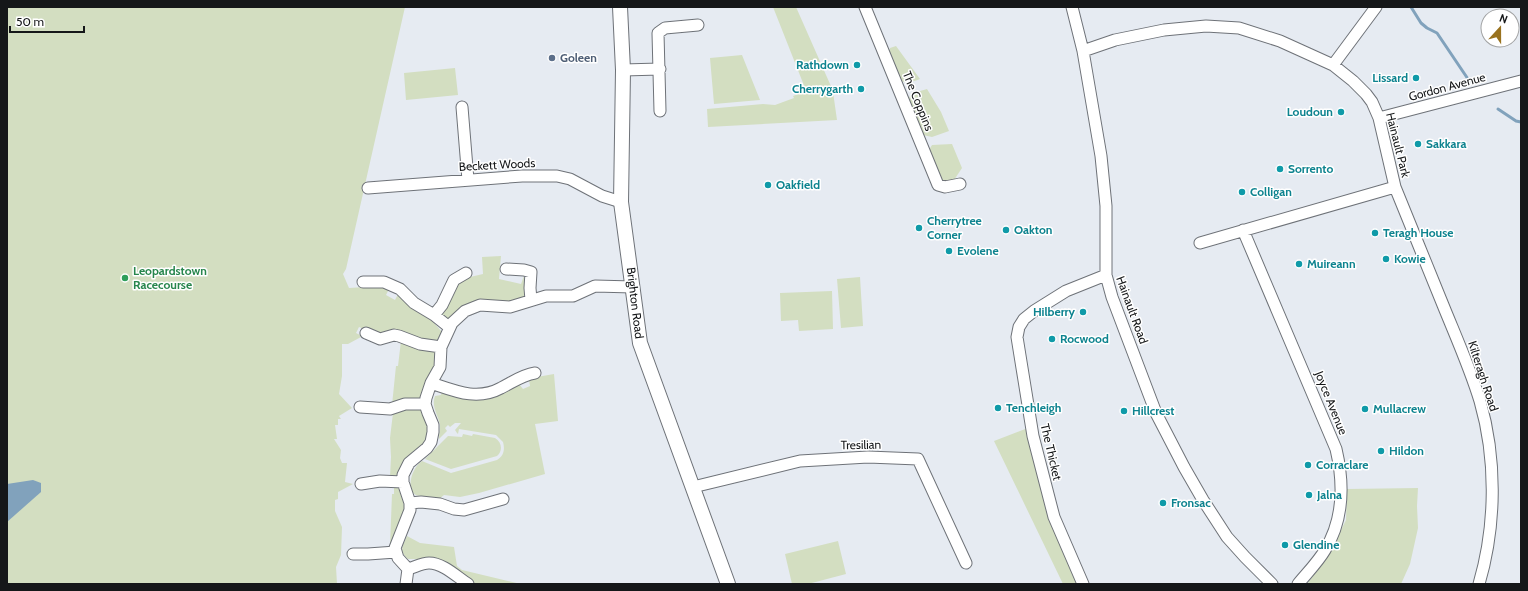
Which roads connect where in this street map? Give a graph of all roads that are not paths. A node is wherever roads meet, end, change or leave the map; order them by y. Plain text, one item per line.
1 (620, 7) edge
2 (865, 7) edge
3 (1072, 7) edge
4 (1376, 7) edge
5 (698, 25) dead end
6 (1083, 51) junction
7 (1333, 65) junction
8 (660, 69) junction
9 (623, 70) junction
10 (1521, 81) edge
11 (462, 107) dead end
12 (660, 111) dead end
13 (1379, 118) junction
14 (468, 180) junction
15 (960, 184) dead end
16 (1395, 187) junction
17 (368, 188) dead end
18 (622, 202) junction
19 (1243, 230) junction
20 (1200, 243) dead end
21 (506, 269) dead end
22 (466, 273) dead end
23 (1106, 275) junction
24 (363, 282) dead end
25 (633, 287) junction
26 (531, 300) junction
27 (434, 314) junction
28 (449, 327) junction
29 (366, 333) dead end
30 (441, 347) junction
31 (535, 373) dead end
32 (431, 383) junction
33 (425, 404) junction
34 (360, 407) dead end
35 (403, 482) junction
36 (361, 484) dead end
37 (694, 487) junction
38 (503, 499) dead end
39 (410, 503) junction
40 (396, 552) junction
41 (353, 554) dead end
42 (966, 563) dead end
43 (408, 569) junction
44 (406, 584) edge
45 (468, 584) edge
46 (728, 584) edge
47 (1083, 584) edge
48 (1272, 584) edge
49 (1298, 584) edge
50 (1479, 584) edge

1 - 9 street, Brighton Road
2 - 15 street, The Coppins
3 - 6 street, Hainault Road
4 - 7 street
5 - 8 street
6 - 7 street, Hainault Park
6 - 23 street, Hainault Road
7 - 13 street, Hainault Park
8 - 9 street
8 - 12 street
9 - 18 street, Brighton Road
10 - 13 street, Gordon Avenue
11 - 14 street
13 - 16 street, Hainault Park
14 - 17 street, Beckett Woods
14 - 18 street, Beckett Woods
16 - 19 street, Hainault Park
16 - 50 street, Kilteragh Road
18 - 25 street, Brighton Road
19 - 20 street, Hainault Park
19 - 49 street, Joyce Avenue
21 - 26 street
22 - 27 street
23 - 47 street, The Thicket
23 - 48 street, Hainault Road
24 - 27 street
25 - 26 street
25 - 37 street, Brighton Road
26 - 28 street
27 - 28 street
28 - 30 street
29 - 30 street
30 - 32 street
31 - 32 street
32 - 33 street
33 - 34 street
33 - 35 street
35 - 36 street
35 - 39 street
37 - 42 street, Tresilian
37 - 46 street, Brighton Road
38 - 39 street
39 - 40 street
40 - 41 street
40 - 43 street
43 - 44 street
43 - 45 street

